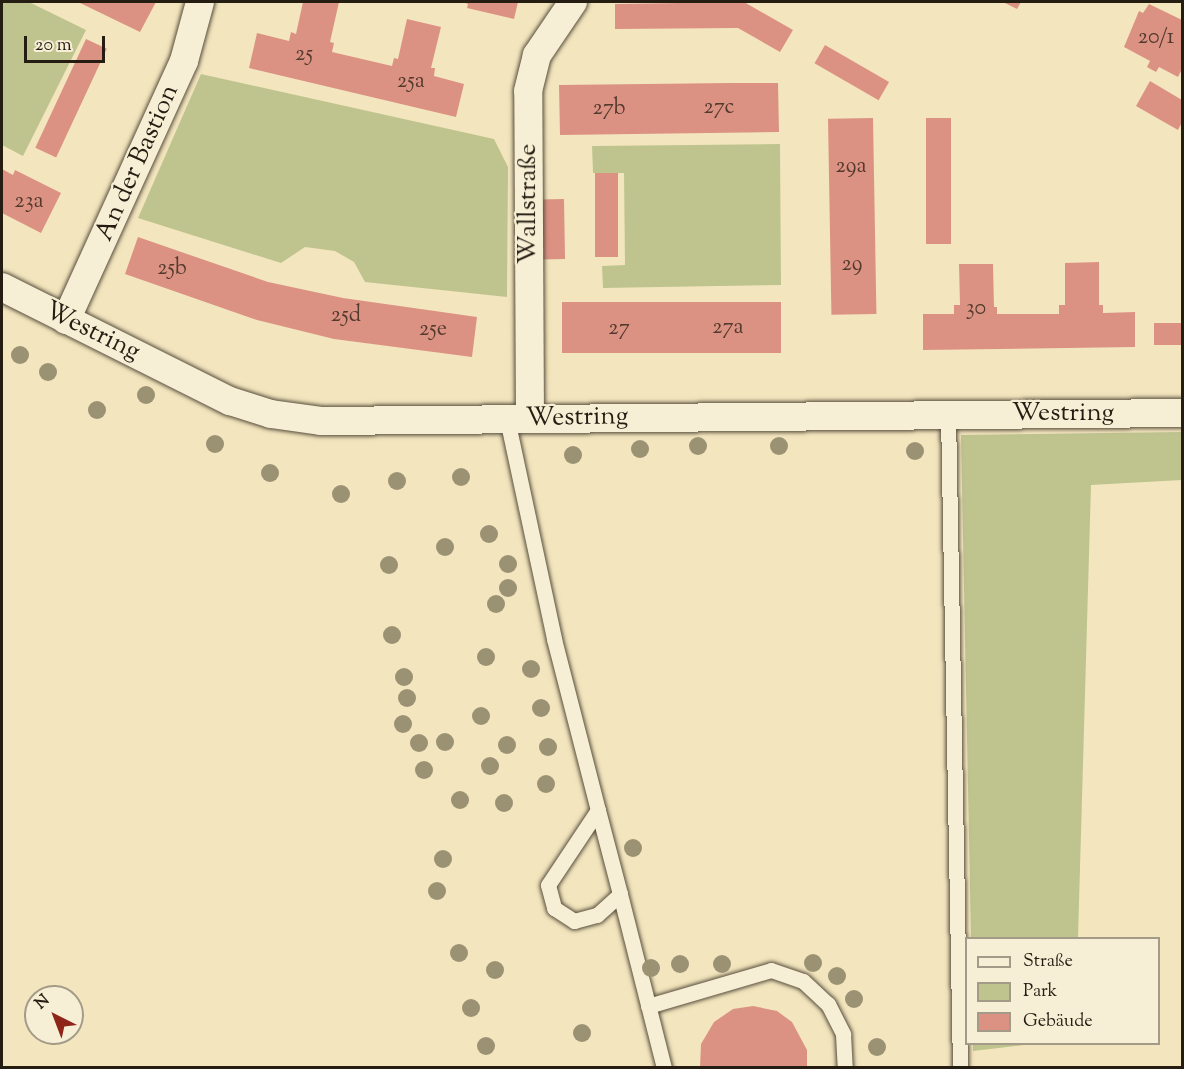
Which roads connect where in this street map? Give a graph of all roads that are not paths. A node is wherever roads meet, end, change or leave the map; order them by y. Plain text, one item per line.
1 (200, 2) edge
2 (573, 2) edge
3 (2, 287) edge
4 (66, 320) junction
5 (1182, 413) edge
6 (948, 414) junction
7 (519, 419) junction
8 (598, 810) junction
9 (620, 894) junction
10 (648, 1006) junction
11 (664, 1068) edge
12 (845, 1068) edge
13 (960, 1068) edge

1 - 4 street, An der Bastion
2 - 7 street, Wallstraße
3 - 4 street, Westring
4 - 7 street, Westring
5 - 6 street, Westring
6 - 7 street, Westring
6 - 13 lane
7 - 8 lane
8 - 9 lane
8 - 9 lane
9 - 10 lane
10 - 11 lane
10 - 12 lane

